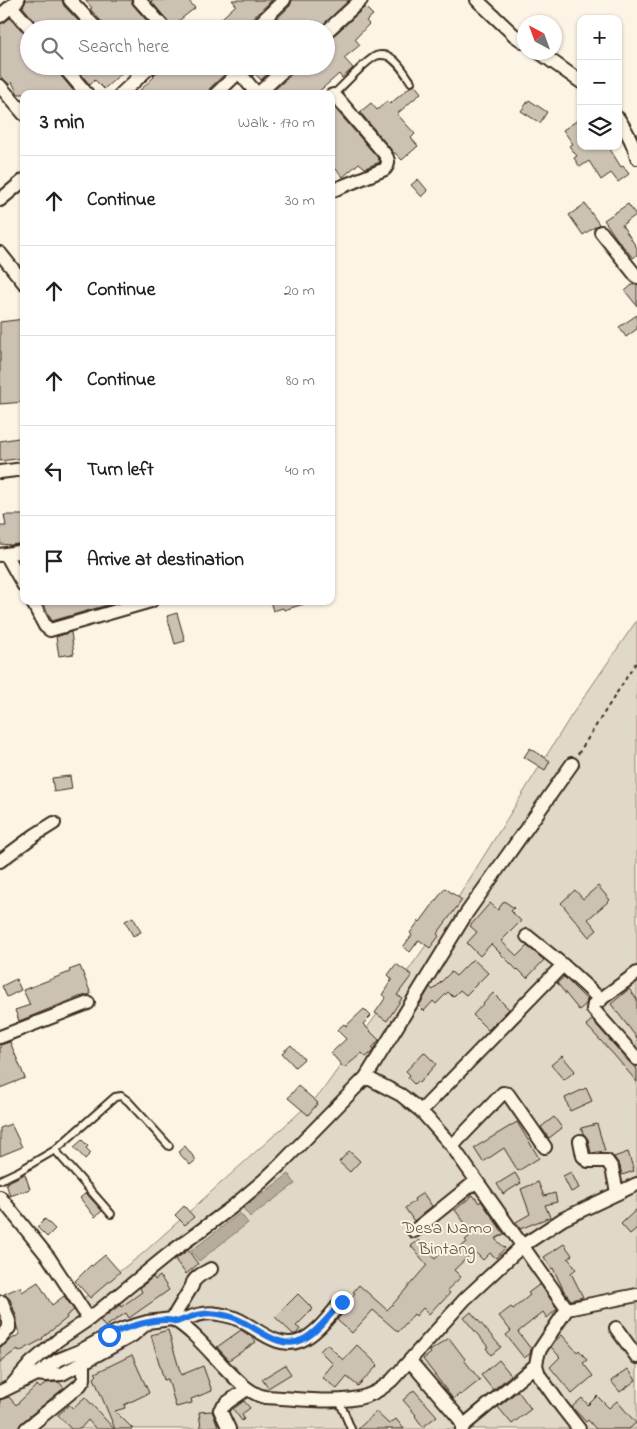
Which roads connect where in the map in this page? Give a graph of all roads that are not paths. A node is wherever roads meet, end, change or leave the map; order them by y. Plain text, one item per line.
1 (70, 0) edge
2 (284, 0) edge
3 (361, 0) edge
4 (477, 0) edge
5 (141, 1) edge
6 (15, 3) edge
7 (0, 16) edge
8 (25, 20) edge
9 (89, 20) edge
10 (157, 20) edge
11 (263, 20) edge
12 (335, 24) edge
13 (517, 37) edge
14 (550, 60) edge
15 (71, 75) edge
16 (232, 75) edge
17 (242, 75) edge
18 (278, 75) edge
19 (140, 76) edge
20 (577, 79) edge
21 (411, 82) dead end
22 (0, 86) edge
23 (84, 90) edge
24 (125, 90) edge
25 (219, 90) edge
26 (255, 90) edge
27 (262, 90) edge
28 (335, 93) edge
29 (335, 97) edge
30 (20, 109) edge
31 (622, 124) edge
32 (637, 158) edge
33 (20, 183) edge
34 (335, 185) edge
35 (0, 200) edge
36 (601, 232) dead end
37 (0, 253) edge
38 (637, 277) edge
39 (20, 278) edge
40 (20, 470) edge
41 (0, 472) edge
42 (20, 552) edge
43 (3, 554) edge
44 (20, 580) edge
45 (34, 605) edge
46 (121, 606) edge
47 (572, 764) road end
48 (54, 823) dead end
49 (0, 861) edge
50 (527, 936) dead end
51 (563, 965) junction
52 (634, 980) edge
53 (601, 1000) junction
54 (88, 1002) dead end
55 (0, 1038) edge
56 (637, 1059) edge
57 (366, 1077) junction
58 (421, 1112) junction
59 (580, 1141) dead end
60 (169, 1146) dead end
61 (452, 1146) junction
62 (544, 1147) dead end
63 (55, 1150) junction
64 (0, 1180) edge
65 (476, 1181) junction
66 (637, 1184) edge
67 (618, 1192) junction
68 (0, 1196) edge
69 (111, 1214) dead end
70 (414, 1231) dead end
71 (522, 1246) junction
72 (211, 1268) dead end
73 (637, 1295) edge
74 (2, 1302) dead end
75 (342, 1302) dead end
76 (568, 1309) junction
77 (89, 1319) junction
78 (174, 1321) junction
79 (148, 1322) junction
80 (616, 1328) dead end
81 (0, 1338) edge
82 (637, 1357) edge
83 (410, 1361) junction
84 (84, 1364) junction
85 (536, 1365) junction
86 (37, 1374) junction
87 (12, 1386) junction
88 (247, 1389) junction
89 (0, 1392) edge
90 (339, 1400) junction
91 (462, 1428) edge
92 (26, 1429) edge
93 (229, 1429) edge
94 (351, 1429) edge
95 (579, 1429) edge

1 - 9 street
2 - 11 street
3 - 12 street
4 - 13 street
5 - 10 street
6 - 7 street
6 - 8 street
14 - 20 street
15 - 23 street
16 - 25 street
17 - 26 street
18 - 27 street
19 - 24 street
21 - 28 lane
22 - 30 street
29 - 34 street
31 - 32 street
33 - 35 street
36 - 38 street
37 - 39 street
40 - 41 street
42 - 43 street
43 - 44 street
45 - 46 street
47 - 57 street
48 - 49 street
50 - 51 street
51 - 53 street
51 - 58 street
52 - 53 street
53 - 56 street
54 - 55 street
57 - 58 street
57 - 77 street
58 - 61 street
59 - 67 street
60 - 63 lane
61 - 62 street
61 - 65 street
63 - 64 lane
63 - 69 lane
65 - 70 street
65 - 71 street
66 - 67 street
67 - 71 street
68 - 77 street
71 - 76 street
71 - 83 street
72 - 78 street
73 - 76 street
74 - 81 street
75 - 78 street
76 - 85 street
77 - 87 street
78 - 79 street
78 - 88 street
79 - 84 street
79 - 86 street
80 - 82 street
83 - 90 street
83 - 91 street
84 - 86 street
84 - 92 street
85 - 91 street
85 - 95 street
86 - 87 street
87 - 89 street
88 - 90 street
88 - 93 street
90 - 94 lane

